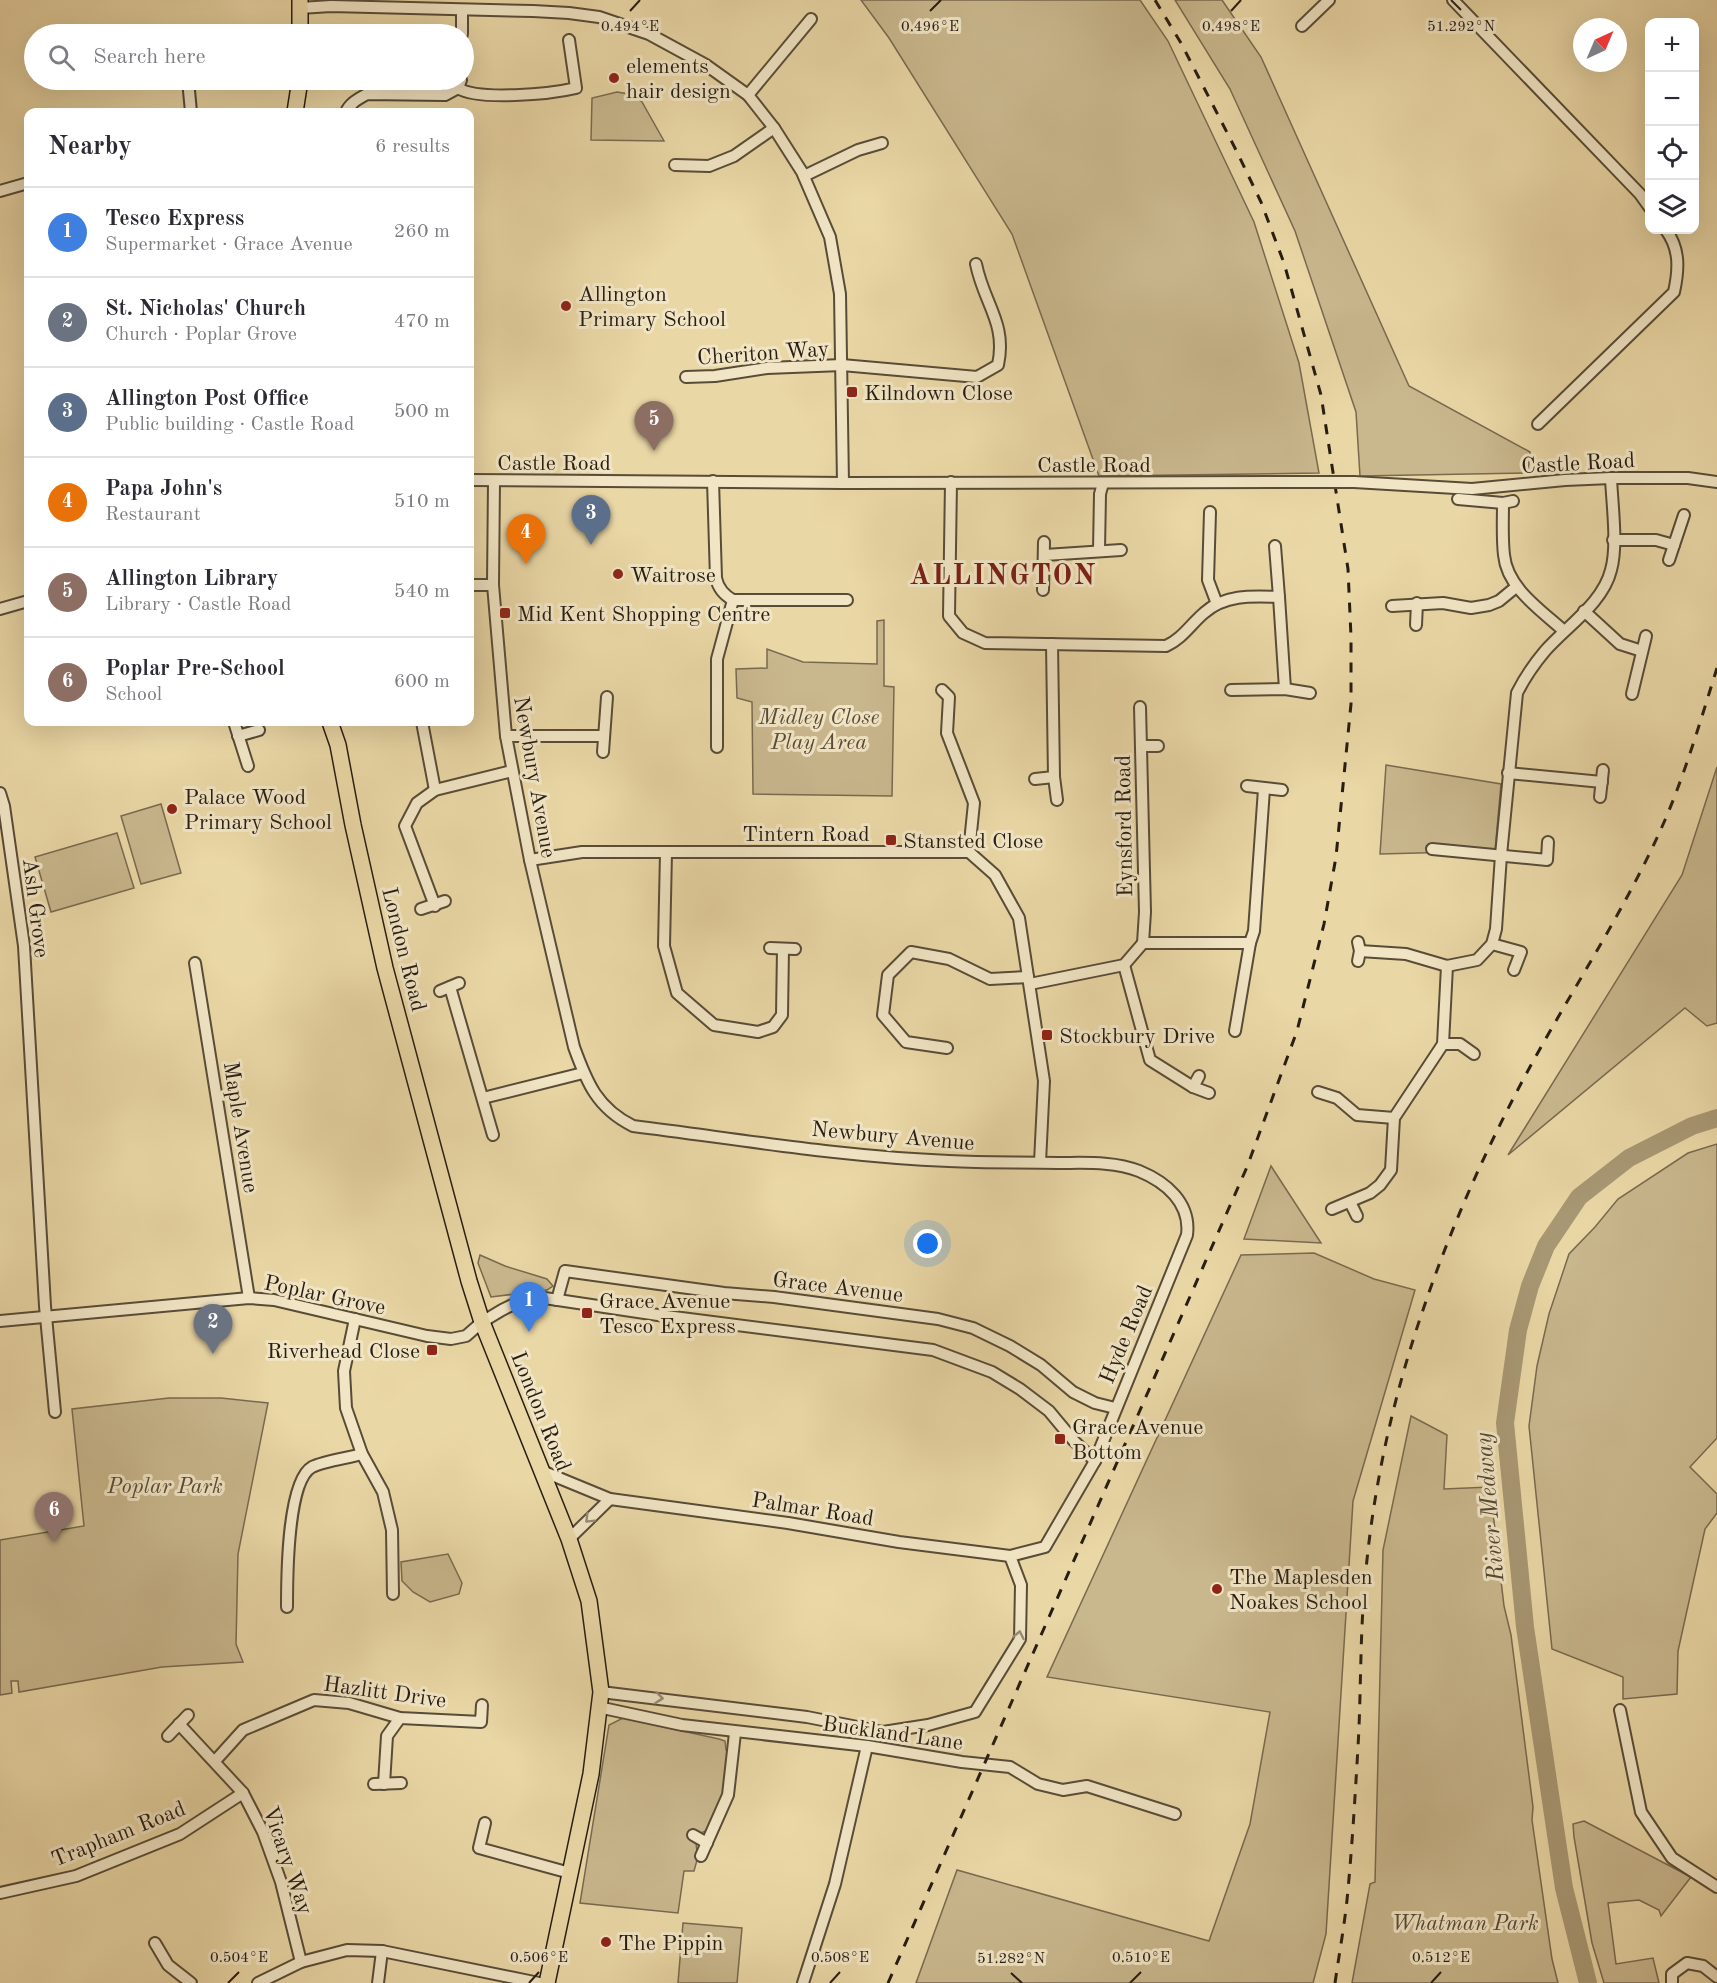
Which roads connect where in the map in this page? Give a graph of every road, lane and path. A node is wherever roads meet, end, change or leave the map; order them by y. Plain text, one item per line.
1 (1329, 0) edge
2 (1453, 0) edge
3 (300, 4) edge
4 (431, 5) edge
5 (533, 5) edge
6 (462, 10) junction
7 (811, 19) dead end
8 (300, 24) edge
9 (462, 24) edge
10 (1302, 26) dead end
11 (569, 40) dead end
12 (189, 90) edge
13 (298, 90) edge
14 (452, 90) edge
15 (467, 90) edge
16 (748, 95) junction
17 (190, 108) edge
18 (296, 108) edge
19 (349, 108) edge
20 (774, 128) junction
21 (882, 142) dead end
22 (675, 165) dead end
23 (804, 176) junction
24 (24, 184) edge
25 (0, 191) edge
26 (1645, 201) edge
27 (1668, 234) edge
28 (976, 264) dead end
29 (842, 365) junction
30 (686, 377) dead end
31 (1538, 424) dead end
32 (1611, 478) junction
33 (474, 480) edge
34 (494, 481) junction
35 (713, 481) junction
36 (951, 482) junction
37 (1717, 482) edge
38 (843, 483) junction
39 (1103, 483) junction
40 (1458, 499) dead end
41 (1210, 512) dead end
42 (1684, 515) dead end
43 (1613, 540) junction
44 (1044, 542) dead end
45 (1674, 545) junction
46 (1275, 546) dead end
47 (1099, 550) junction
48 (1121, 550) dead end
49 (1045, 555) junction
50 (1669, 560) dead end
51 (474, 585) edge
52 (493, 585) junction
53 (1516, 587) junction
54 (1043, 590) dead end
55 (1279, 597) junction
56 (733, 600) junction
57 (847, 600) dead end
58 (24, 602) edge
59 (1417, 603) junction
60 (1217, 604) junction
61 (1392, 606) dead end
62 (0, 609) edge
63 (1584, 611) junction
64 (1416, 625) dead end
65 (1564, 631) junction
66 (1646, 636) dead end
67 (1052, 644) junction
68 (1642, 651) junction
69 (1285, 689) junction
70 (942, 690) dead end
71 (1231, 690) dead end
72 (1310, 693) dead end
73 (1632, 694) dead end
74 (607, 697) dead end
75 (1140, 707) dead end
76 (235, 726) edge
77 (331, 726) edge
78 (423, 726) edge
79 (259, 730) dead end
80 (238, 736) junction
81 (506, 736) junction
82 (604, 736) junction
83 (1141, 746) junction
84 (1158, 746) dead end
85 (717, 747) dead end
86 (603, 752) dead end
87 (248, 766) dead end
88 (1604, 770) dead end
89 (512, 771) junction
90 (1508, 773) junction
91 (1054, 777) junction
92 (1035, 779) dead end
93 (1602, 782) junction
94 (1247, 786) dead end
95 (1264, 789) junction
96 (435, 790) junction
97 (1282, 790) dead end
98 (0, 793) edge
99 (1600, 796) dead end
100 (1057, 800) dead end
101 (1548, 842) dead end
102 (1432, 849) dead end
103 (969, 852) junction
104 (666, 853) junction
105 (1501, 855) junction
106 (530, 860) junction
107 (421, 909) dead end
108 (1143, 943) junction
109 (1250, 943) junction
110 (1492, 944) junction
111 (770, 948) dead end
112 (783, 949) junction
113 (795, 949) dead end
114 (1359, 951) dead end
115 (195, 963) dead end
116 (1124, 965) junction
117 (1447, 966) junction
118 (1514, 970) dead end
119 (1029, 980) junction
120 (450, 987) dead end
121 (1235, 1031) dead end
122 (1443, 1044) junction
123 (947, 1048) dead end
124 (1474, 1055) dead end
125 (583, 1073) junction
126 (1199, 1076) dead end
127 (1192, 1087) junction
128 (1318, 1092) dead end
129 (1209, 1093) dead end
130 (483, 1098) junction
131 (1394, 1118) junction
132 (494, 1135) dead end
133 (1040, 1162) junction
134 (1350, 1202) junction
135 (1332, 1209) dead end
136 (1357, 1216) dead end
137 (1187, 1234) joint
138 (249, 1298) junction
139 (557, 1300) junction
140 (46, 1316) junction
141 (355, 1319) junction
142 (0, 1321) edge
143 (482, 1322) junction
144 (1115, 1408) junction
145 (55, 1412) dead end
146 (362, 1454) junction
147 (1095, 1461) junction
148 (542, 1471) junction
149 (610, 1499) junction
150 (569, 1539) junction
151 (1010, 1556) junction
152 (393, 1594) dead end
153 (287, 1607) dead end
154 (599, 1699) junction
155 (482, 1705) dead end
156 (1620, 1710) dead end
157 (188, 1715) dead end
158 (400, 1718) junction
159 (179, 1724) junction
160 (735, 1733) junction
161 (168, 1736) dead end
162 (867, 1746) junction
163 (215, 1761) junction
164 (400, 1783) dead end
165 (243, 1793) junction
166 (1174, 1814) dead end
167 (485, 1823) dead end
168 (693, 1835) dead end
169 (707, 1843) junction
170 (701, 1856) dead end
171 (570, 1873) junction
172 (1717, 1887) edge
173 (0, 1893) edge
174 (155, 1943) dead end
175 (382, 1951) junction
176 (301, 1962) junction
177 (1717, 1977) edge
178 (495, 1978) edge
179 (191, 1983) edge
180 (258, 1983) edge
181 (378, 1983) edge
182 (539, 1983) edge
183 (547, 1983) edge
184 (803, 1983) edge
185 (1672, 1983) edge

1 - 10 street
2 - 26 street
3 - 4 street
3 - 8 main road
4 - 6 street
5 - 6 street
5 - 16 street
6 - 9 street
7 - 16 street
11 - 15 street
12 - 17 street
13 - 18 main road
14 - 19 street
16 - 20 street
20 - 22 street
20 - 23 street
21 - 23 street
23 - 29 street
24 - 25 street
27 - 31 street
28 - 29 street
29 - 30 street, Cheriton Way
29 - 38 street
32 - 37 street, Castle Road
32 - 39 street, Castle Road, bridge
32 - 43 street
33 - 34 street, Castle Road
34 - 35 street, Castle Road
34 - 52 street, Newbury Avenue
35 - 38 street, Castle Road
35 - 56 street
36 - 38 street, Castle Road
36 - 39 street, Castle Road
36 - 67 street
39 - 47 street
40 - 53 street
41 - 60 street
42 - 45 street
43 - 45 street
43 - 63 street
44 - 49 street
45 - 50 street
46 - 55 street
47 - 48 street
47 - 49 street
49 - 54 street
51 - 52 street
52 - 81 street, Newbury Avenue
53 - 59 street
53 - 65 street
55 - 60 street
55 - 69 street
56 - 57 street
56 - 85 street
58 - 62 street
59 - 61 street
59 - 64 street
60 - 67 street
63 - 65 street
63 - 68 street
65 - 90 street
66 - 68 street
67 - 91 street
68 - 73 street
69 - 71 street
69 - 72 street
70 - 103 street
74 - 82 street
75 - 83 street, Eynsford Road
76 - 80 street
77 - 143 main road, London Road
78 - 96 street
79 - 80 street
80 - 87 street
81 - 82 street
81 - 89 street, Newbury Avenue
82 - 86 street
83 - 84 street
83 - 108 street, Eynsford Road
88 - 93 street
89 - 96 street
89 - 106 street, Newbury Avenue
90 - 93 street
90 - 105 street
91 - 92 street
91 - 100 street
93 - 99 street
94 - 95 street
95 - 97 street
95 - 109 street
96 - 107 street
98 - 140 street, Ash Grove
101 - 105 street
102 - 105 street
103 - 104 street, Tintern Road
103 - 119 street
104 - 106 street, Tintern Road
104 - 112 street
105 - 110 street
106 - 125 street, Newbury Avenue
108 - 109 street
108 - 116 street
109 - 121 street
110 - 117 street
110 - 118 street
111 - 112 street
112 - 113 street
114 - 117 street
115 - 138 street, Maple Avenue
116 - 119 street
116 - 127 street
117 - 122 street
119 - 123 street
119 - 133 street
120 - 130 street
122 - 124 street
122 - 131 street
125 - 130 street
125 - 133 street, Newbury Avenue
126 - 127 street
127 - 129 street
128 - 131 street
130 - 132 street
131 - 134 street
133 - 137 street, Newbury Avenue
134 - 135 street
134 - 136 street
137 - 144 street, Hyde Road
138 - 140 street, Poplar Grove
138 - 141 street, Poplar Grove
139 - 143 street
139 - 144 street, Grace Avenue
139 - 147 street
140 - 142 street, Poplar Grove
140 - 145 street
141 - 143 street, Poplar Grove
141 - 146 street
143 - 148 main road, London Road
144 - 147 street, Hyde Road
146 - 152 street
146 - 153 street
147 - 151 street, Hyde Road
148 - 149 street, Palmar Road
148 - 150 main road, London Road
149 -> 150 street
149 - 151 street, Palmar Road
150 - 154 main road, London Road
154 -> 151 street, Buckland Lane
154 - 160 street, Buckland Lane
154 - 171 main road, London Road
155 - 158 street, Hazlitt Drive
156 - 172 street
157 - 159 street
158 - 163 street, Hazlitt Drive
158 - 164 street
159 - 161 street
159 - 163 street, Vicary Way
160 - 162 street, Buckland Lane
160 - 169 street
162 - 166 street, Buckland Lane
162 - 184 street
163 - 165 street, Vicary Way
165 - 173 street, Trapham Road
165 - 176 street, Vicary Way
167 - 171 street
168 - 169 street
169 - 170 street
171 - 183 main road, London Road
174 - 179 street
175 - 176 street
175 - 178 street
175 - 181 street
176 - 180 street
177 - 185 street
178 - 182 street

